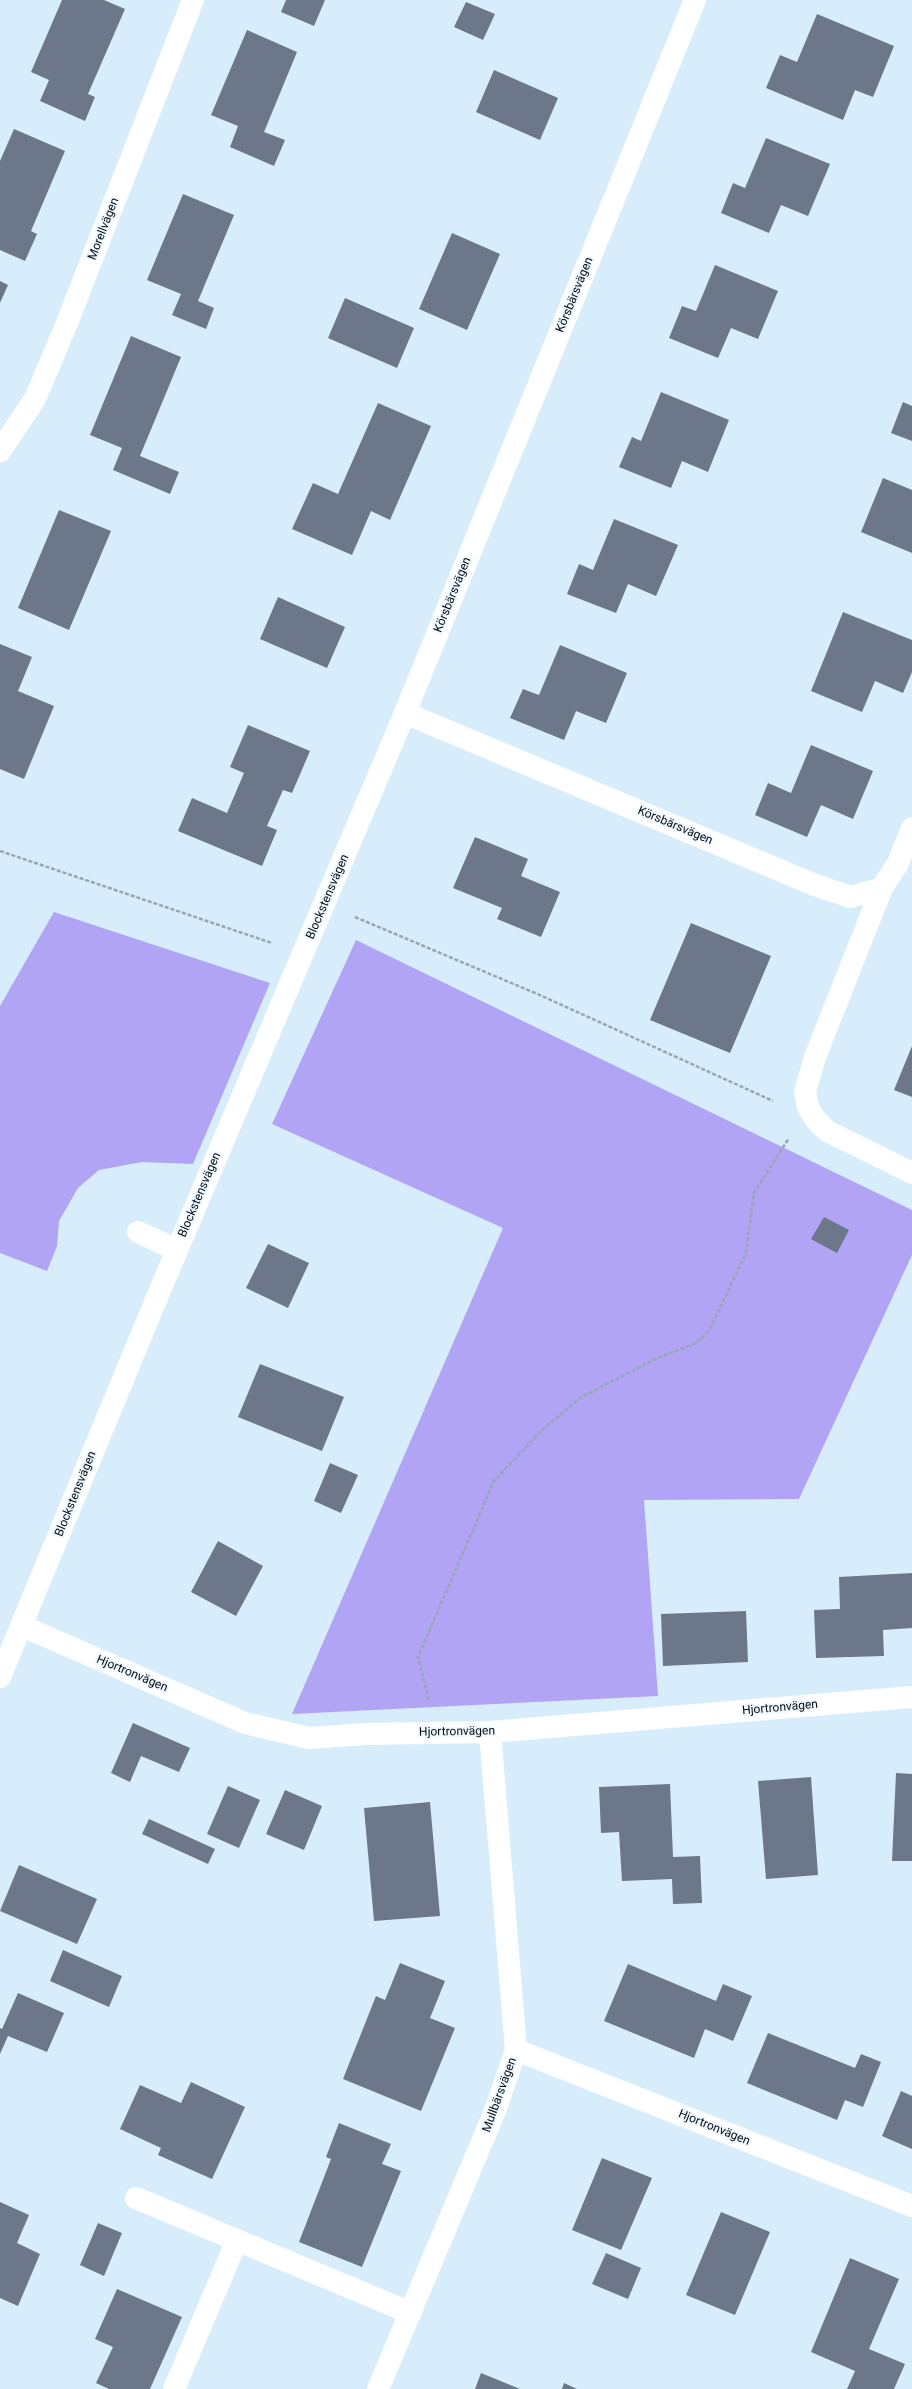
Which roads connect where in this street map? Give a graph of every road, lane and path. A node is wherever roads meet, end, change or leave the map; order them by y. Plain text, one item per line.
1 (193, 0) edge
2 (695, 0) edge
3 (0, 451) edge
4 (405, 713) junction
5 (912, 828) edge
6 (0, 851) edge
7 (882, 888) junction
8 (325, 904) junction
9 (303, 954) junction
10 (808, 1107) junction
11 (912, 1173) edge
12 (138, 1232) dead end
13 (177, 1250) junction
14 (22, 1626) junction
15 (0, 1678) edge
16 (912, 1697) edge
17 (490, 1732) junction
18 (438, 1733) junction
19 (516, 2050) junction
20 (136, 2198) dead end
21 (912, 2206) edge
22 (237, 2240) junction
23 (411, 2314) junction
24 (174, 2389) edge
25 (378, 2389) edge

1 - 3 street, Morellvägen
2 - 4 street, Körsbärsvägen
4 - 7 street, Körsbärsvägen
4 - 8 street, Blockstensvägen
5 - 7 street
6 - 9 path
7 - 10 street
8 - 9 street, Blockstensvägen
8 - 10 path
9 - 13 street, Blockstensvägen
10 - 11 street
10 - 18 path
12 - 13 street
13 - 14 street, Blockstensvägen
14 - 15 street, Blockstensvägen
14 - 18 street, Hjortronvägen
16 - 17 street, Hjortronvägen
17 - 18 street, Hjortronvägen
17 - 19 street, Mullbärsvägen
19 - 21 street, Hjortronvägen
19 - 23 street, Mullbärsvägen
20 - 22 street
22 - 23 street
22 - 24 street
23 - 25 street, Mullbärsvägen

